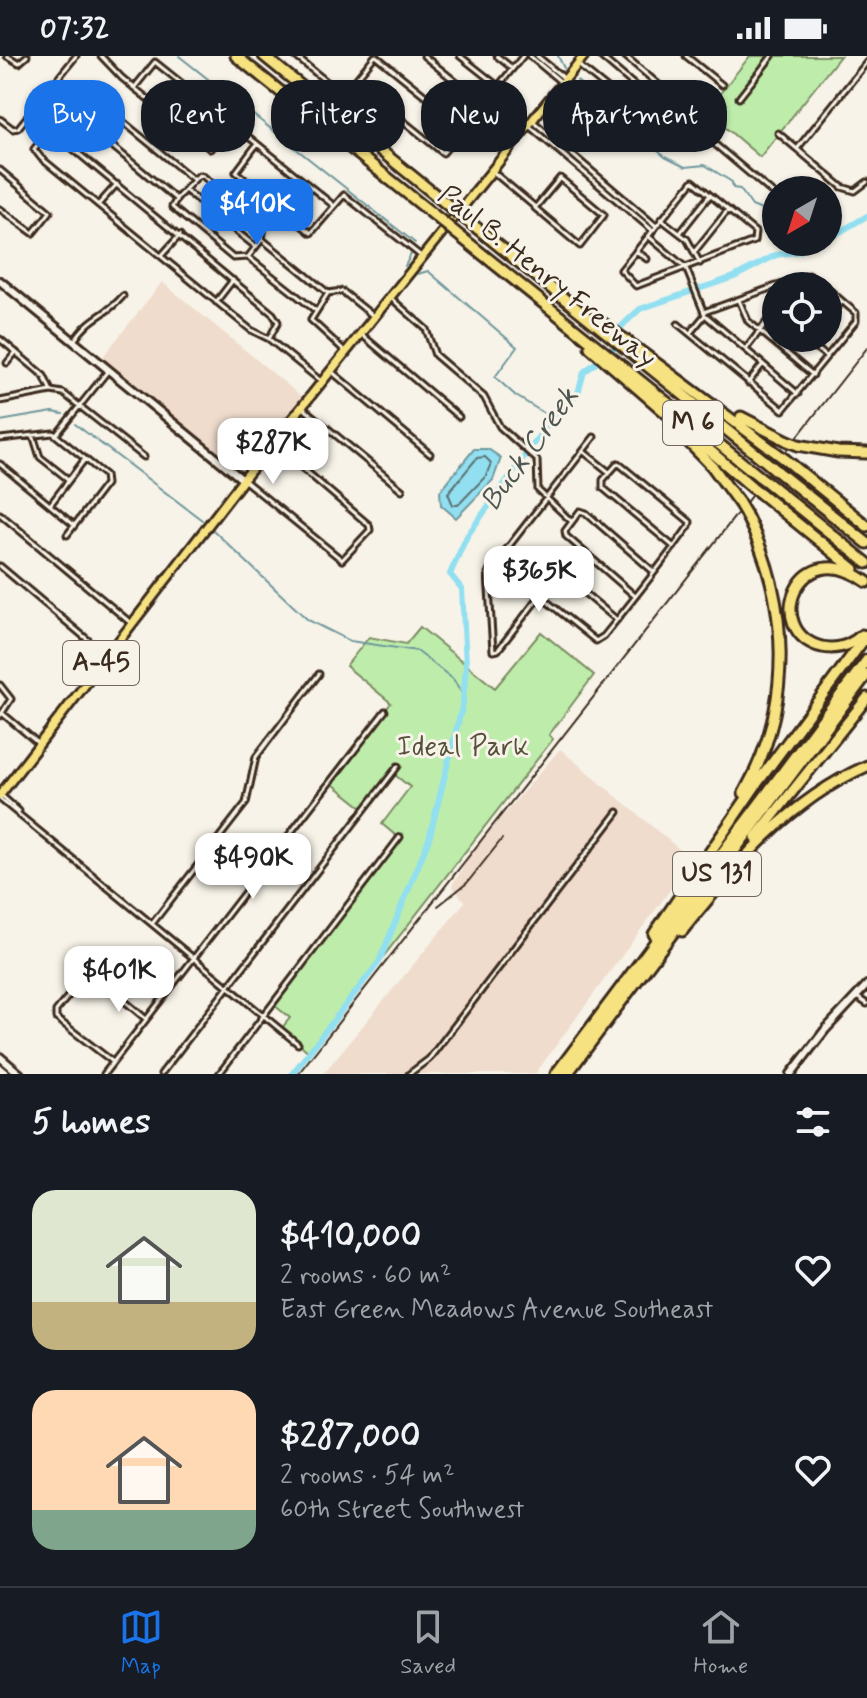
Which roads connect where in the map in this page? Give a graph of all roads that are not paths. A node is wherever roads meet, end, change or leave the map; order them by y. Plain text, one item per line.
1 (7, 56) edge
2 (27, 56) edge
3 (76, 56) edge
4 (101, 56) edge
5 (236, 56) edge
6 (264, 56) edge
7 (295, 56) edge
8 (376, 56) edge
9 (424, 56) edge
10 (460, 56) edge
11 (497, 56) edge
12 (523, 56) edge
13 (530, 56) edge
14 (537, 56) edge
15 (584, 56) edge
16 (600, 56) edge
17 (625, 56) edge
18 (686, 56) edge
19 (772, 56) edge
20 (867, 62) edge
21 (577, 64) junction
22 (512, 68) junction
23 (178, 80) edge
24 (325, 80) edge
25 (355, 80) edge
26 (454, 80) edge
27 (490, 80) edge
28 (503, 80) edge
29 (563, 80) edge
30 (563, 80) edge
31 (565, 80) edge
32 (597, 80) edge
33 (628, 80) edge
34 (653, 80) edge
35 (716, 80) edge
36 (134, 88) junction
37 (421, 92) edge
38 (141, 94) edge
39 (739, 98) dead end
40 (543, 107) edge
41 (0, 119) edge
42 (405, 122) edge
43 (530, 123) junction
44 (5, 124) junction
45 (0, 130) edge
46 (778, 133) dead end
47 (421, 135) edge
48 (257, 144) joint
49 (797, 149) junction
50 (724, 152) edge
51 (0, 170) edge
52 (492, 171) junction
53 (194, 180) junction
54 (867, 182) edge
55 (117, 184) junction
56 (762, 184) edge
57 (185, 190) junction
58 (710, 194) junction
59 (176, 199) junction
60 (98, 205) junction
61 (333, 205) junction
62 (535, 208) junction
63 (0, 209) edge
64 (728, 210) junction
65 (661, 219) junction
66 (654, 228) junction
67 (680, 233) junction
68 (180, 235) junction
69 (648, 236) junction
70 (262, 239) junction
71 (256, 247) junction
72 (636, 251) junction
73 (695, 251) junction
74 (161, 256) junction
75 (248, 257) junction
76 (423, 257) junction
77 (647, 259) dead end
78 (700, 263) junction
79 (686, 268) junction
80 (233, 280) junction
81 (0, 281) edge
82 (762, 291) edge
83 (328, 293) junction
84 (123, 296) dead end
85 (390, 298) junction
86 (739, 300) junction
87 (842, 301) edge
88 (216, 302) junction
89 (315, 310) junction
90 (705, 313) junction
91 (374, 317) junction
92 (565, 323) junction
93 (678, 324) dead end
94 (760, 330) junction
95 (690, 333) junction
96 (361, 334) junction
97 (0, 339) edge
98 (269, 339) junction
99 (842, 339) edge
100 (74, 341) junction
101 (746, 349) junction
102 (16, 352) junction
103 (346, 352) junction
104 (822, 352) edge
105 (831, 352) edge
106 (639, 354) junction
107 (827, 357) junction
108 (652, 358) junction
109 (7, 363) dead end
110 (763, 364) junction
111 (109, 370) junction
112 (331, 371) junction
113 (623, 373) junction
114 (813, 375) junction
115 (322, 382) junction
116 (748, 383) junction
117 (51, 391) junction
118 (798, 394) junction
119 (0, 401) edge
120 (80, 405) junction
121 (302, 407) junction
122 (459, 417) dead end
123 (33, 434) junction
124 (57, 434) junction
125 (594, 437) dead end
126 (0, 439) edge
127 (273, 443) junction
128 (583, 451) junction
129 (867, 453) edge
130 (430, 454) dead end
131 (144, 457) dead end
132 (85, 459) junction
133 (0, 464) edge
134 (609, 472) junction
135 (69, 480) junction
136 (243, 480) junction
137 (402, 490) dead end
138 (546, 499) junction
139 (50, 505) junction
140 (0, 514) edge
141 (571, 521) junction
142 (74, 525) junction
143 (867, 526) edge
144 (67, 535) dead end
145 (867, 543) edge
146 (674, 547) junction
147 (508, 548) junction
148 (867, 563) edge
149 (0, 566) edge
150 (533, 569) junction
151 (654, 572) junction
152 (867, 581) edge
153 (635, 596) junction
154 (540, 597) junction
155 (617, 620) junction
156 (132, 624) junction
157 (867, 632) edge
158 (107, 656) junction
159 (867, 660) edge
160 (319, 674) dead end
161 (867, 674) edge
162 (0, 685) edge
163 (867, 698) edge
164 (385, 711) dead end
165 (1, 714) edge
166 (39, 744) junction
167 (398, 766) dead end
168 (867, 766) edge
169 (0, 796) edge
170 (618, 812) dead end
171 (400, 837) dead end
172 (708, 854) junction
173 (697, 912) junction
174 (152, 924) junction
175 (194, 958) junction
176 (867, 985) edge
177 (228, 987) junction
178 (109, 988) dead end
179 (70, 994) dead end
180 (857, 997) junction
181 (867, 1004) edge
182 (264, 1016) junction
183 (146, 1019) junction
184 (582, 1039) junction
185 (298, 1044) dead end
186 (0, 1057) edge
187 (114, 1062) junction
188 (20, 1074) edge
189 (104, 1074) edge
190 (161, 1074) edge
191 (219, 1074) edge
192 (409, 1074) edge
193 (556, 1074) edge
194 (567, 1074) edge
195 (791, 1074) edge

1 - 2 street
3 - 44 street
4 - 36 street
5 - 92 highway, Paul B. Henry Freeway, bridge
6 - 106 highway, Paul B. Henry Freeway / M 6, bridge
7 - 24 street
8 - 25 street
8 - 37 street
9 - 26 street
10 - 27 street
11 - 22 street
12 - 22 street
13 - 29 street
14 - 30 street
15 - 21 main road, A-45
16 - 33 street
17 - 34 street
18 - 35 street
19 - 39 street
20 - 49 street
21 - 31 main road, A-45
21 - 32 street
22 - 28 street
23 - 36 street
36 - 38 street
40 - 43 main road, A-45
41 - 44 street
42 - 47 street
43 - 52 main road, A-45
43 - 66 street
44 - 45 street
46 - 49 street
48 - 61 street
48 - 61 street
49 - 54 street
50 - 56 street
51 - 63 street
52 - 62 street
52 - 76 main road, A-45
53 - 57 street
53 - 59 street
53 - 70 street
55 - 60 street
55 - 60 street
55 - 68 street
57 - 59 street
57 - 71 street
58 - 64 street
58 - 65 street
58 - 67 street
59 - 75 street
60 - 74 street
61 - 76 street
62 - 62 street
64 - 73 street
64 - 78 street
65 - 66 street
65 - 67 street
66 - 69 street
67 - 73 street
68 - 74 street
68 - 80 street
69 - 72 street
69 - 79 street
70 - 71 street
70 - 83 street
71 - 75 street
72 - 77 street
72 - 79 street
73 - 78 street
74 - 88 street
75 - 89 street
76 - 85 main road, A-45
78 - 79 street
79 - 90 street
80 - 88 street
80 - 98 street
81 - 100 main road
82 - 86 street
83 - 89 street
83 - 91 street
84 - 100 street
85 - 91 main road, A-45
85 - 138 street
86 - 90 street
86 - 94 street
87 - 99 street
88 - 98 street
89 - 103 street
90 - 95 street
90 - 101 street
91 - 96 main road, A-45
92 - 113 highway, Paul B. Henry Freeway / M 6
92 - 113 highway
93 - 95 street
94 - 101 street
94 - 114 street
95 - 116 street
96 - 103 main road, A-45
96 - 122 street
97 - 102 street
98 - 115 street
100 - 111 main road
101 - 110 street
102 - 109 street
102 - 117 street
103 - 112 main road, A-45
104 - 107 street
105 - 107 street
106 - 108 highway
106 - 145 highway, Paul B. Henry Freeway / M 6
107 - 114 street
108 - 129 highway
108 - 143 highway
110 - 116 street
110 - 118 street
111 - 120 street
111 - 136 main road
112 - 115 main road, A-45
112 - 130 street
113 - 148 highway, Paul B. Henry Freeway / M 6
113 - 152 highway
113 - 172 highway
114 - 118 street
115 - 121 main road, A-45
116 - 118 street
117 - 119 street
117 - 120 street
120 - 124 street
120 - 131 street
121 - 127 main road, A-45
121 - 137 street
123 - 124 street
123 - 126 street
123 - 135 street
124 - 132 street
125 - 128 street
127 - 136 main road, A-45
127 - 136 street
128 - 134 street
128 - 138 street
132 - 135 street
132 - 142 street
133 - 139 street
134 - 146 street
134 - 146 street
135 - 139 street
136 - 156 main road, A-45
138 - 141 street
138 - 147 street
139 - 142 street
140 - 156 street
141 - 151 street
141 - 153 street
142 - 144 street
146 - 151 street
147 - 150 street
147 - 154 street
149 - 158 street
150 - 154 street
150 - 155 street
151 - 153 street
152 - 157 highway
153 - 155 street
154 - 155 street
156 - 158 main road, A-45
157 - 172 highway
158 - 166 main road, A-45
159 - 184 highway, US 131
160 - 174 street
161 - 194 highway, US 131
162 - 165 street
163 - 173 highway
164 - 175 street
165 - 166 street
166 - 169 main road, A-45
167 - 177 street
168 - 173 highway
169 - 174 street
170 - 192 street
171 - 182 street
172 - 184 highway
173 - 194 highway
174 - 175 street
175 - 177 street
175 - 183 street
176 - 180 main road
177 - 182 street
177 - 190 street
178 - 183 street
179 - 187 street
180 - 181 street
180 - 195 main road
182 - 185 street
182 - 191 street
183 - 187 street
184 - 193 highway, US 131
186 - 188 main road
187 - 189 street

